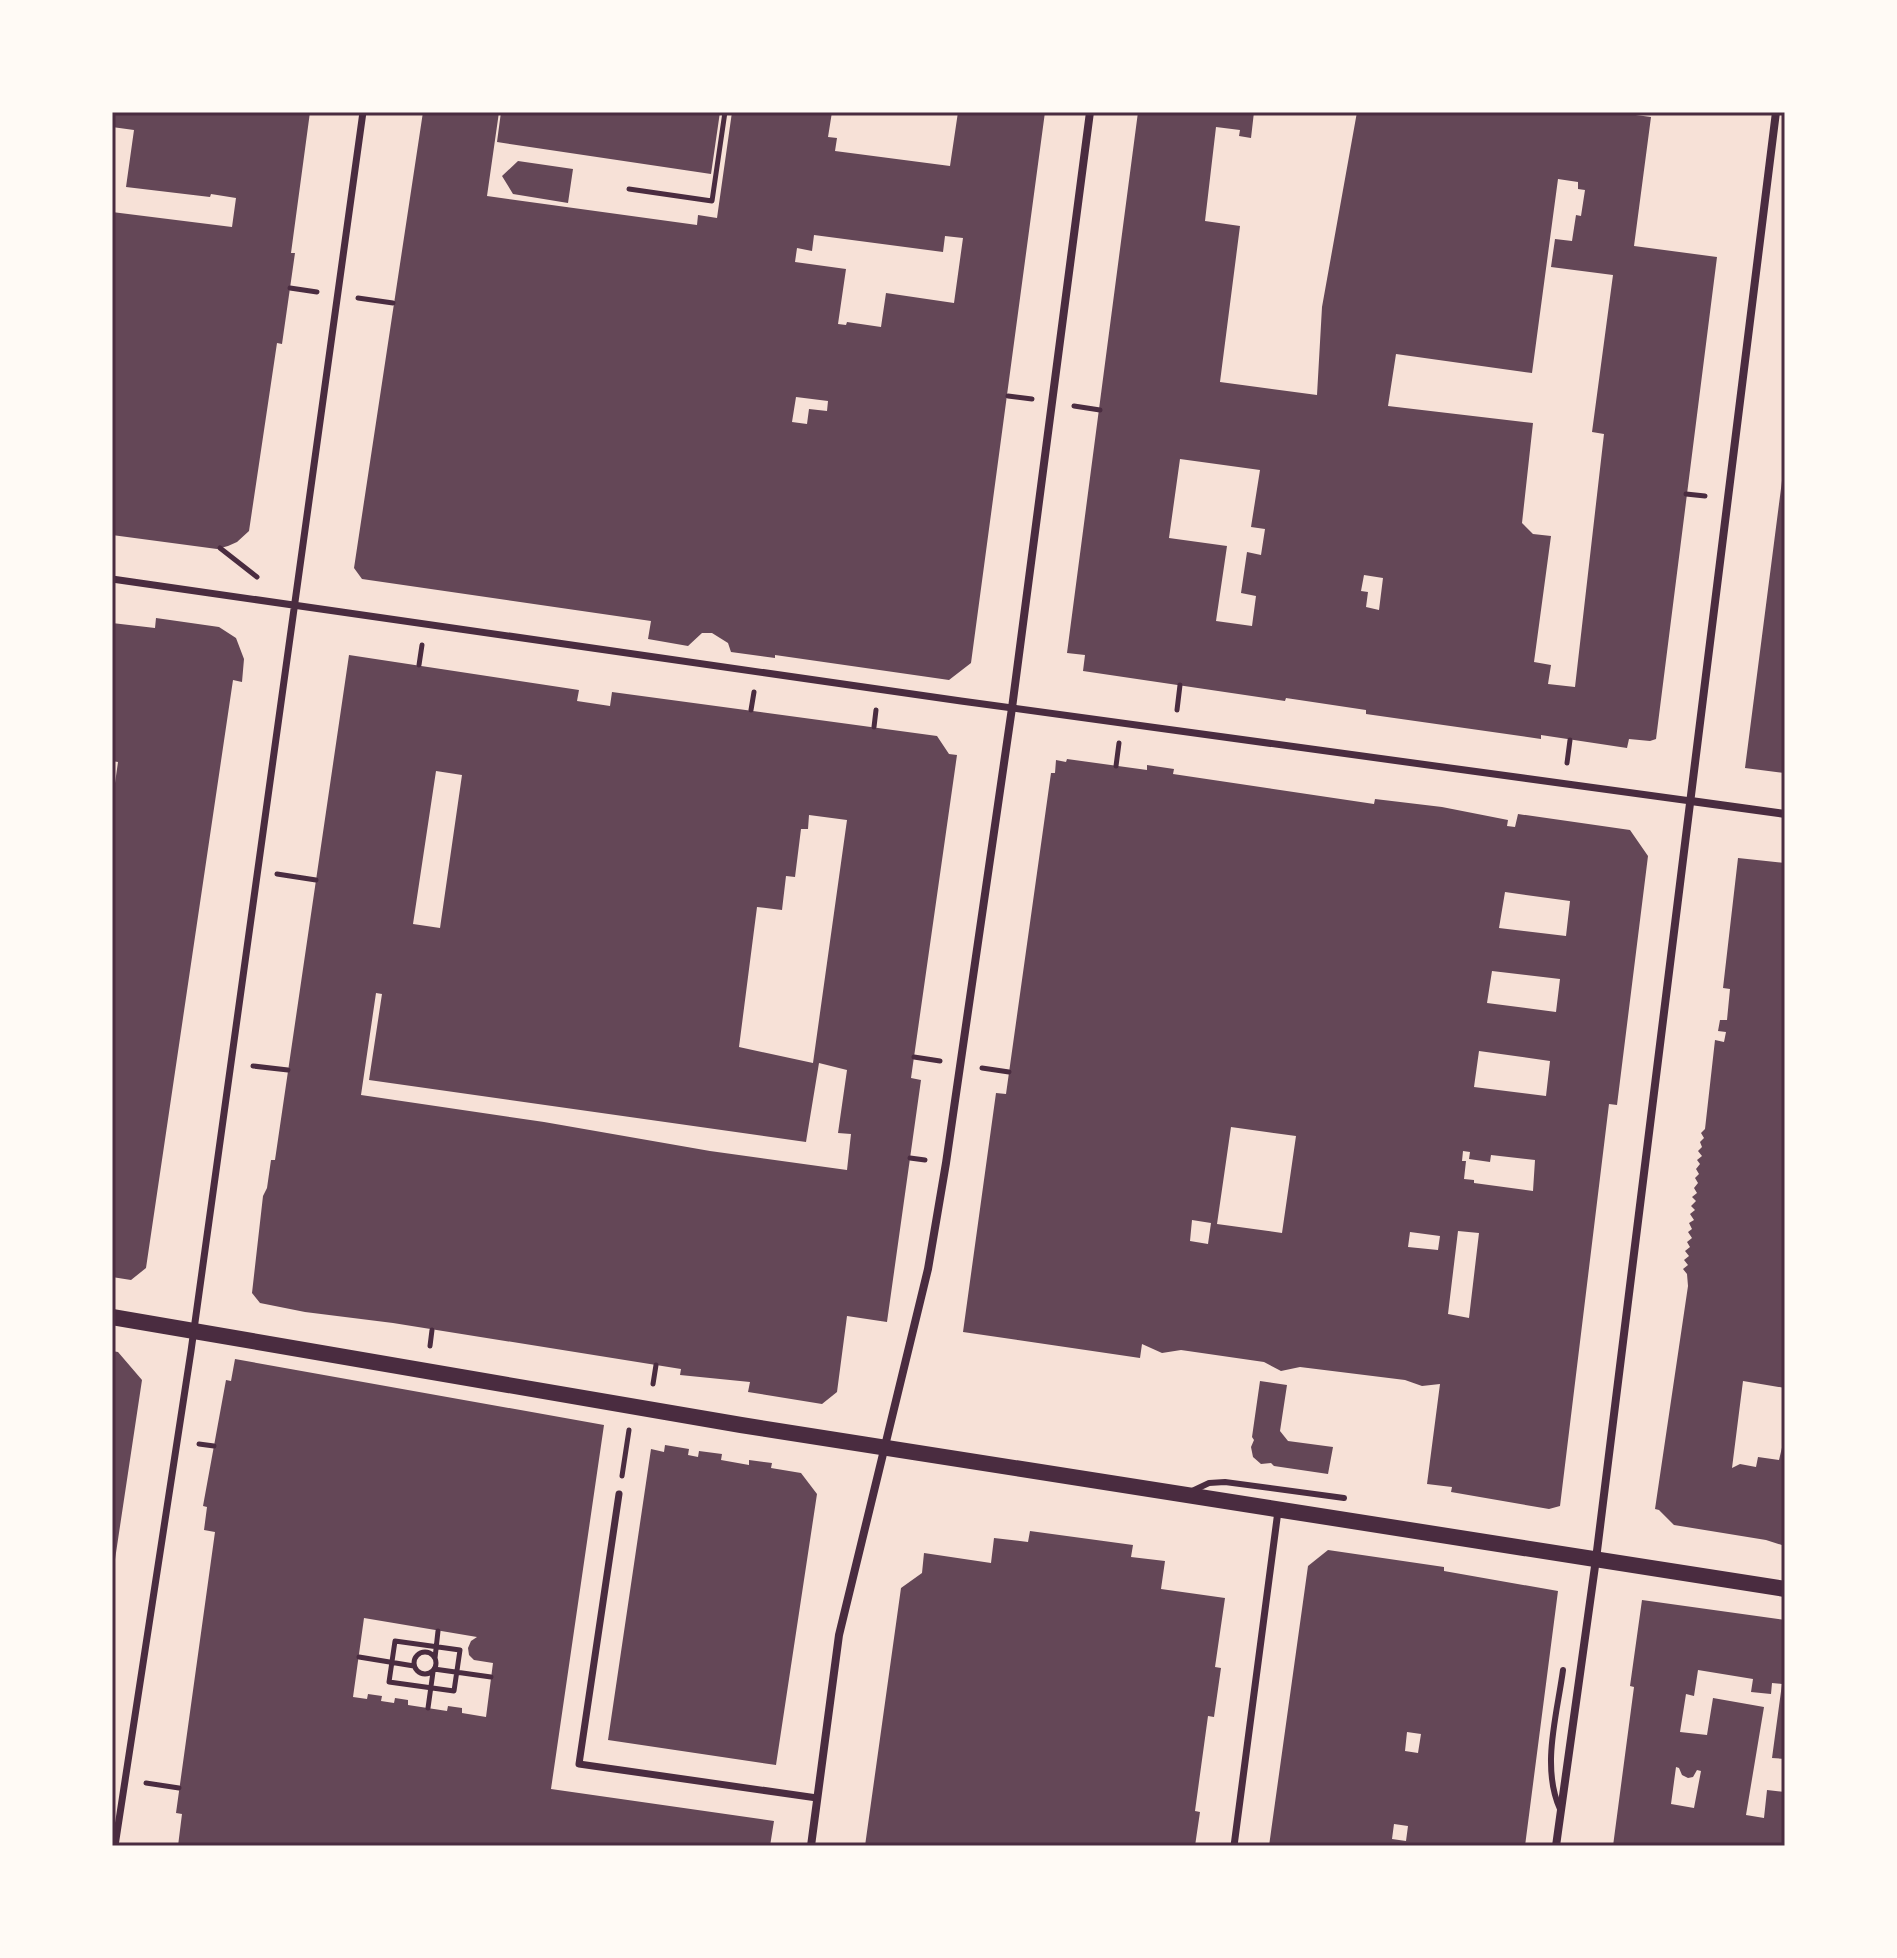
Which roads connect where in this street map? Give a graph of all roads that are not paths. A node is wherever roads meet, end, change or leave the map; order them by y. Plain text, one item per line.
1 (363, 112) edge
2 (1090, 112) edge
3 (1776, 112) edge
4 (112, 579) edge
5 (294, 606) junction
6 (1012, 708) junction
7 (1691, 801) junction
8 (1785, 814) edge
9 (112, 1317) edge
10 (194, 1330) junction
11 (882, 1448) junction
12 (619, 1494) dead end
13 (1183, 1495) junction
14 (1344, 1498) dead end
15 (1278, 1510) junction
16 (1596, 1559) junction
17 (1785, 1589) edge
18 (1563, 1670) dead end
19 (817, 1798) junction
20 (1561, 1812) junction
21 (115, 1846) edge
22 (811, 1846) edge
23 (1234, 1846) edge
24 (1556, 1846) edge

1 - 5 street
2 - 6 street
3 - 7 street
4 - 5 street
5 - 6 street
5 - 10 street
6 - 7 street
6 - 11 street
7 - 8 street
7 - 16 street
9 - 10 main road
10 - 11 main road
10 - 21 street
11 - 13 main road
11 - 19 street
12 - 19 street
13 - 14 lane
13 - 15 main road
15 - 16 main road
15 - 23 street
16 - 17 main road
16 - 20 street
18 - 20 lane
19 - 22 street
20 - 24 street

